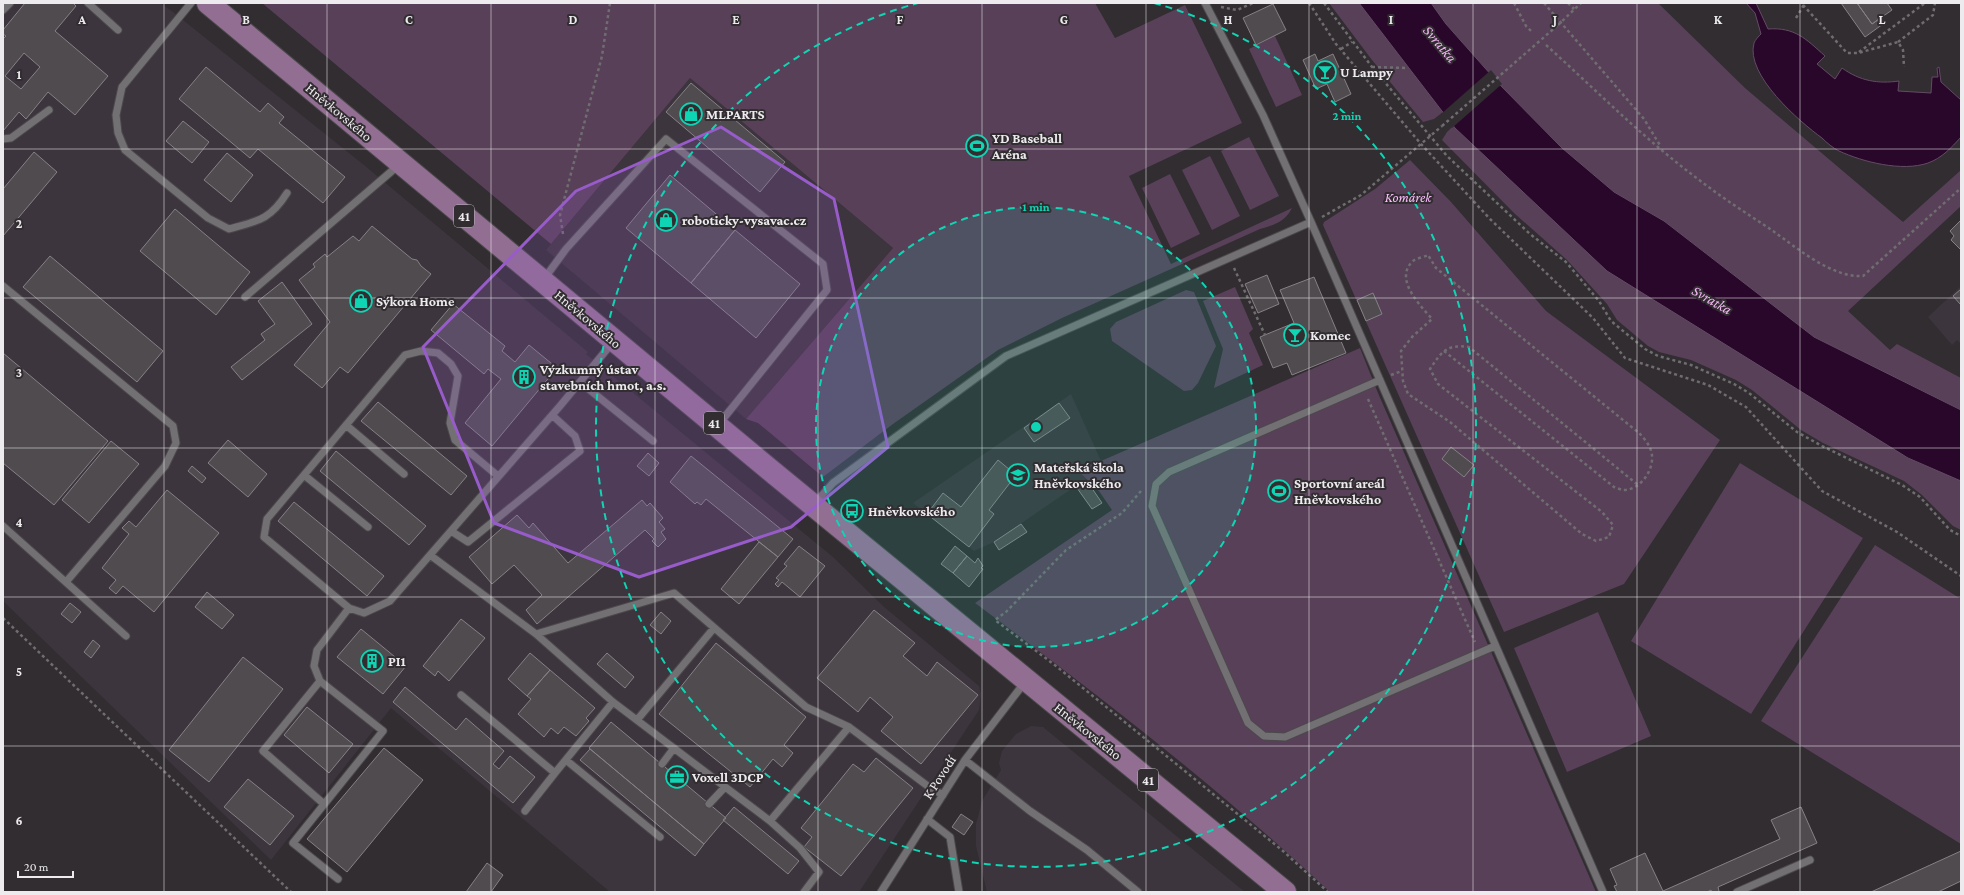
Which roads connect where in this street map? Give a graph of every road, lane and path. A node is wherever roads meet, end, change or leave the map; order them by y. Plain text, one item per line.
1 (10, 3) edge
2 (88, 3) edge
3 (191, 3) edge
4 (208, 3) edge
5 (610, 3) edge
6 (1205, 3) edge
7 (1253, 3) edge
8 (1309, 3) edge
9 (1324, 3) edge
10 (1514, 3) edge
11 (1544, 3) edge
12 (1568, 3) edge
13 (1581, 3) edge
14 (1925, 3) edge
15 (1935, 3) edge
16 (1804, 4) edge
17 (1218, 6) dead end
18 (1574, 9) junction
19 (3, 10) edge
20 (1796, 18) dead end
21 (1561, 22) junction
22 (118, 30) dead end
23 (1533, 33) dead end
24 (1352, 42) junction
25 (1898, 42) junction
26 (1546, 45) dead end
27 (1341, 49) junction
28 (1858, 53) junction
29 (1904, 66) dead end
30 (1372, 67) junction
31 (1408, 68) dead end
32 (49, 110) dead end
33 (1430, 136) junction
34 (3, 139) edge
35 (1421, 144) junction
36 (1664, 151) junction
37 (401, 164) junction
38 (1961, 188) edge
39 (287, 193) dead end
40 (1311, 222) junction
41 (566, 249) junction
42 (1229, 257) junction
43 (543, 281) junction
44 (3, 286) edge
45 (245, 297) dead end
46 (1265, 335) dead end
47 (614, 341) junction
48 (1444, 351) junction
49 (1380, 380) junction
50 (580, 382) junction
51 (1363, 388) junction
52 (552, 415) junction
53 (346, 425) junction
54 (717, 426) junction
55 (653, 441) dead end
56 (404, 474) dead end
57 (304, 475) junction
58 (498, 476) junction
59 (1156, 484) junction
60 (1638, 485) junction
61 (814, 505) junction
62 (3, 526) edge
63 (368, 527) dead end
64 (451, 531) junction
65 (1961, 536) edge
66 (430, 555) junction
67 (1961, 576) edge
68 (66, 582) junction
69 (349, 608) junction
70 (3, 618) edge
71 (714, 628) junction
72 (536, 634) junction
73 (126, 636) dead end
74 (1496, 646) junction
75 (1480, 653) junction
76 (320, 681) junction
77 (1026, 681) junction
78 (461, 695) dead end
79 (613, 702) junction
80 (637, 720) junction
81 (849, 727) junction
82 (674, 748) junction
83 (566, 760) junction
84 (965, 760) junction
85 (662, 764) dead end
86 (556, 773) junction
87 (725, 787) junction
88 (942, 795) junction
89 (324, 804) junction
90 (709, 804) dead end
91 (525, 811) dead end
92 (927, 819) junction
93 (770, 821) junction
94 (660, 837) dead end
95 (1810, 860) dead end
96 (338, 879) dead end
97 (291, 892) edge
98 (804, 892) edge
99 (881, 892) edge
100 (959, 892) edge
101 (1138, 892) edge
102 (1285, 892) edge
103 (1328, 892) edge
104 (1603, 892) edge
105 (1737, 892) edge

1 - 19 lane
2 - 22 lane
3 - 39 lane
4 - 37 main road, Hněvkovského / 41
5 - 41 path
6 - 40 lane
7 - 17 path
8 - 27 path
9 - 24 path
10 - 23 path
11 - 21 path
12 - 18 path
13 - 18 path
14 - 28 path
15 - 25 path
16 - 20 path
16 - 28 path
18 - 21 path
21 - 33 path, bridge
21 - 36 path
24 - 27 path
24 - 30 path
25 - 28 path
25 - 29 path
26 - 36 path
27 - 35 path
30 - 31 path
30 - 33 path
32 - 34 lane
33 - 35 path
33 - 65 path
35 - 40 path
35 - 67 path
36 - 38 path
37 - 43 main road, Hněvkovského / 41
37 - 45 lane
40 - 42 lane
40 - 49 lane
41 - 43 lane
41 - 54 lane
42 - 46 path
42 - 61 lane
43 - 47 main road, Hněvkovského / 41
44 - 68 lane
47 - 50 lane
47 - 54 main road, Hněvkovského / 41
48 - 60 path
48 - 60 path
48 - 60 path
49 - 51 lane
49 - 74 lane
50 - 52 lane
50 - 55 lane
51 - 59 lane
51 - 75 path
52 - 58 lane
52 - 64 lane
53 - 56 lane
53 - 57 lane
53 - 58 lane
54 - 61 main road, Hněvkovského / 41
57 - 63 lane
57 - 69 lane
58 - 64 lane
59 - 75 lane
59 - 103 path
61 - 77 main road, Hněvkovského / 41
62 - 68 lane
64 - 66 lane
66 - 69 lane
66 - 72 lane
68 - 73 lane
69 - 76 lane
70 - 97 path
71 - 72 lane
71 - 80 lane
71 - 81 lane
72 - 79 lane
74 - 75 lane
74 - 104 lane
76 - 89 lane
76 - 89 lane
77 - 84 lane, K Povodí
77 - 102 main road, Hněvkovského / 41
78 - 86 lane
79 - 80 lane
79 - 83 lane
80 - 82 lane
81 - 88 lane
81 - 93 lane
82 - 85 lane
82 - 87 lane
83 - 86 lane
83 - 94 lane
84 - 88 lane, K Povodí
84 - 101 lane
86 - 91 lane
87 - 90 lane
87 - 93 lane
88 - 92 lane, K Povodí
89 - 96 lane
92 - 99 lane, K Povodí
92 - 100 lane
93 - 98 lane
95 - 105 lane

